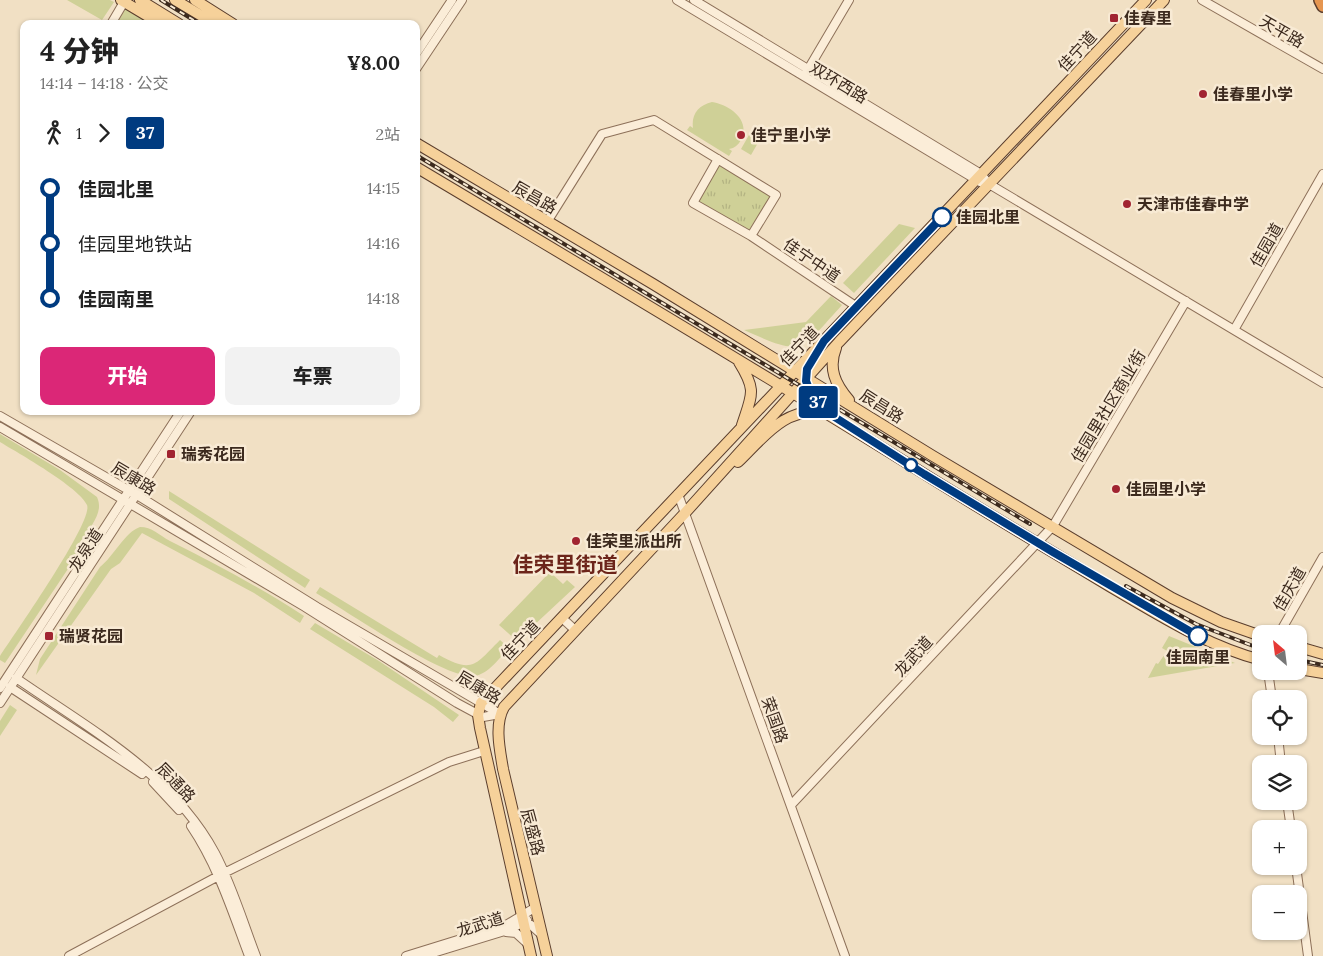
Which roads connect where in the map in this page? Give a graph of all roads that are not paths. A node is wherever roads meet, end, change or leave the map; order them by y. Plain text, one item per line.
1 (140, 0) edge
2 (177, 0) edge
3 (195, 0) edge
4 (452, 0) edge
5 (462, 0) edge
6 (677, 0) edge
7 (694, 0) edge
8 (844, 0) edge
9 (849, 0) edge
10 (1146, 0) edge
11 (1164, 0) edge
12 (1202, 0) edge
13 (1320, 0) edge
14 (123, 1) edge
15 (1323, 6) edge
16 (113, 20) edge
17 (154, 20) edge
18 (172, 20) edge
19 (209, 20) edge
20 (227, 20) edge
21 (420, 48) edge
22 (420, 63) edge
23 (806, 68) junction
24 (1323, 69) edge
25 (802, 76) junction
26 (420, 145) edge
27 (718, 159) junction
28 (420, 170) edge
29 (1323, 174) edge
30 (978, 177) junction
31 (989, 184) junction
32 (547, 222) junction
33 (751, 236) junction
34 (1186, 301) junction
35 (857, 307) junction
36 (1234, 330) junction
37 (824, 341) junction
38 (839, 342) junction
39 (737, 359) junction
40 (795, 371) junction
41 (806, 378) junction
42 (1323, 383) edge
43 (781, 385) junction
44 (793, 393) junction
45 (856, 407) junction
46 (178, 415) edge
47 (188, 415) edge
48 (0, 416) edge
49 (833, 416) junction
50 (0, 427) edge
51 (740, 428) junction
52 (708, 488) junction
53 (128, 490) junction
54 (678, 494) junction
55 (137, 495) junction
56 (123, 499) junction
57 (131, 504) junction
58 (685, 513) junction
59 (1053, 526) junction
60 (1038, 544) junction
61 (1323, 557) edge
62 (562, 618) junction
63 (1284, 625) edge
64 (575, 630) junction
65 (1252, 633) edge
66 (1308, 650) edge
67 (1323, 654) edge
68 (1252, 657) edge
69 (1308, 670) edge
70 (1323, 673) edge
71 (16, 678) junction
72 (10, 687) junction
73 (0, 688) edge
74 (0, 703) edge
75 (481, 704) junction
76 (500, 714) junction
77 (478, 715) junction
78 (484, 751) junction
79 (791, 805) junction
80 (222, 874) junction
81 (1297, 875) edge
82 (536, 907) junction
83 (523, 920) junction
84 (502, 932) junction
85 (543, 937) junction
86 (530, 951) edge
87 (69, 956) edge
88 (249, 956) edge
89 (256, 956) edge
90 (406, 956) edge
91 (424, 956) edge
92 (547, 956) edge
93 (845, 956) edge
94 (1308, 956) edge

1 - 18 main road
2 - 19 main road
3 - 20 main road
4 - 21 street
5 - 22 street
6 - 25 street, 双环西路
7 - 23 street, 双环西路
8 - 23 street
9 - 23 street
10 - 30 main road, 佳宁道
11 - 31 main road, 佳宁道
12 - 24 street, 天平路
13 - 15 highway
14 - 16 street
14 - 17 main road
23 - 25 street
23 - 30 street, 双环西路
25 - 30 street, 双环西路
26 - 32 main road, 辰昌路
27 - 32 street
27 - 33 street
27 - 33 street, 佳宁中道
28 - 39 main road
29 - 36 street, 佳园道
30 - 31 street
30 - 35 main road, 佳宁道
31 - 34 street
31 - 38 main road, 佳宁道
32 - 40 main road, 辰昌路
33 - 35 street, 佳宁中道
34 - 36 street
34 - 59 street, 佳园里社区商业街
35 - 37 main road, 佳宁道
36 - 42 street
37 - 40 main road, 佳宁道
37 - 41 main road
38 - 41 main road, 佳宁道
38 - 45 main road
39 - 43 main road
39 - 51 main road
40 - 41 main road, 辰昌路
40 - 43 main road, 佳宁道
41 - 44 main road, 佳宁道
41 - 45 main road, 辰昌路
41 - 49 main road
43 - 44 main road
43 - 51 main road, 佳宁道
44 - 49 main road
44 - 52 main road, 佳宁道
45 - 59 main road, 辰昌路
46 - 53 street, 龙泉道
47 - 55 street, 龙泉道
48 - 53 street, 辰康路
49 - 52 main road
49 - 60 main road
50 - 56 street, 辰康路
51 - 54 main road, 佳宁道
52 - 58 main road, 佳宁道
53 - 55 street, 辰康路
53 - 56 street, 龙泉道
54 - 58 street, 荣国路
54 - 62 main road, 佳宁道
55 - 57 street, 龙泉道
55 - 75 street, 辰康路
56 - 57 street, 辰康路
56 - 73 street, 龙泉道
57 - 71 street, 龙泉道
57 - 77 street, 辰康路
58 - 64 main road, 佳宁道
58 - 79 street, 荣国路
59 - 60 street, 龙武道
59 - 65 main road, 辰昌路
60 - 68 main road
60 - 79 street, 龙武道
61 - 63 street, 佳庆道
62 - 64 street
62 - 75 main road, 佳宁道
64 - 76 main road, 佳宁道
66 - 67 main road
69 - 70 main road
71 - 72 street, 龙泉道
71 - 80 street, 辰通路
72 - 74 street, 龙泉道
72 - 80 street, 辰通路
75 - 76 street, 辰康路
75 - 77 main road, 佳宁道
76 - 77 street, 辰康路
76 - 82 main road, 辰盛路
77 - 78 main road, 辰盛路
78 - 80 street
78 - 83 main road, 辰盛路
79 - 93 street, 荣国路
80 - 87 street
80 - 88 street, 辰通路
80 - 89 street, 辰通路
81 - 94 street
82 - 83 street, 龙武道
82 - 85 main road, 辰盛路
83 - 84 street, 龙武道
83 - 85 street
83 - 86 main road, 辰盛路
83 - 90 street
84 - 86 street
84 - 91 street, 龙武道
85 - 92 main road, 辰盛路

